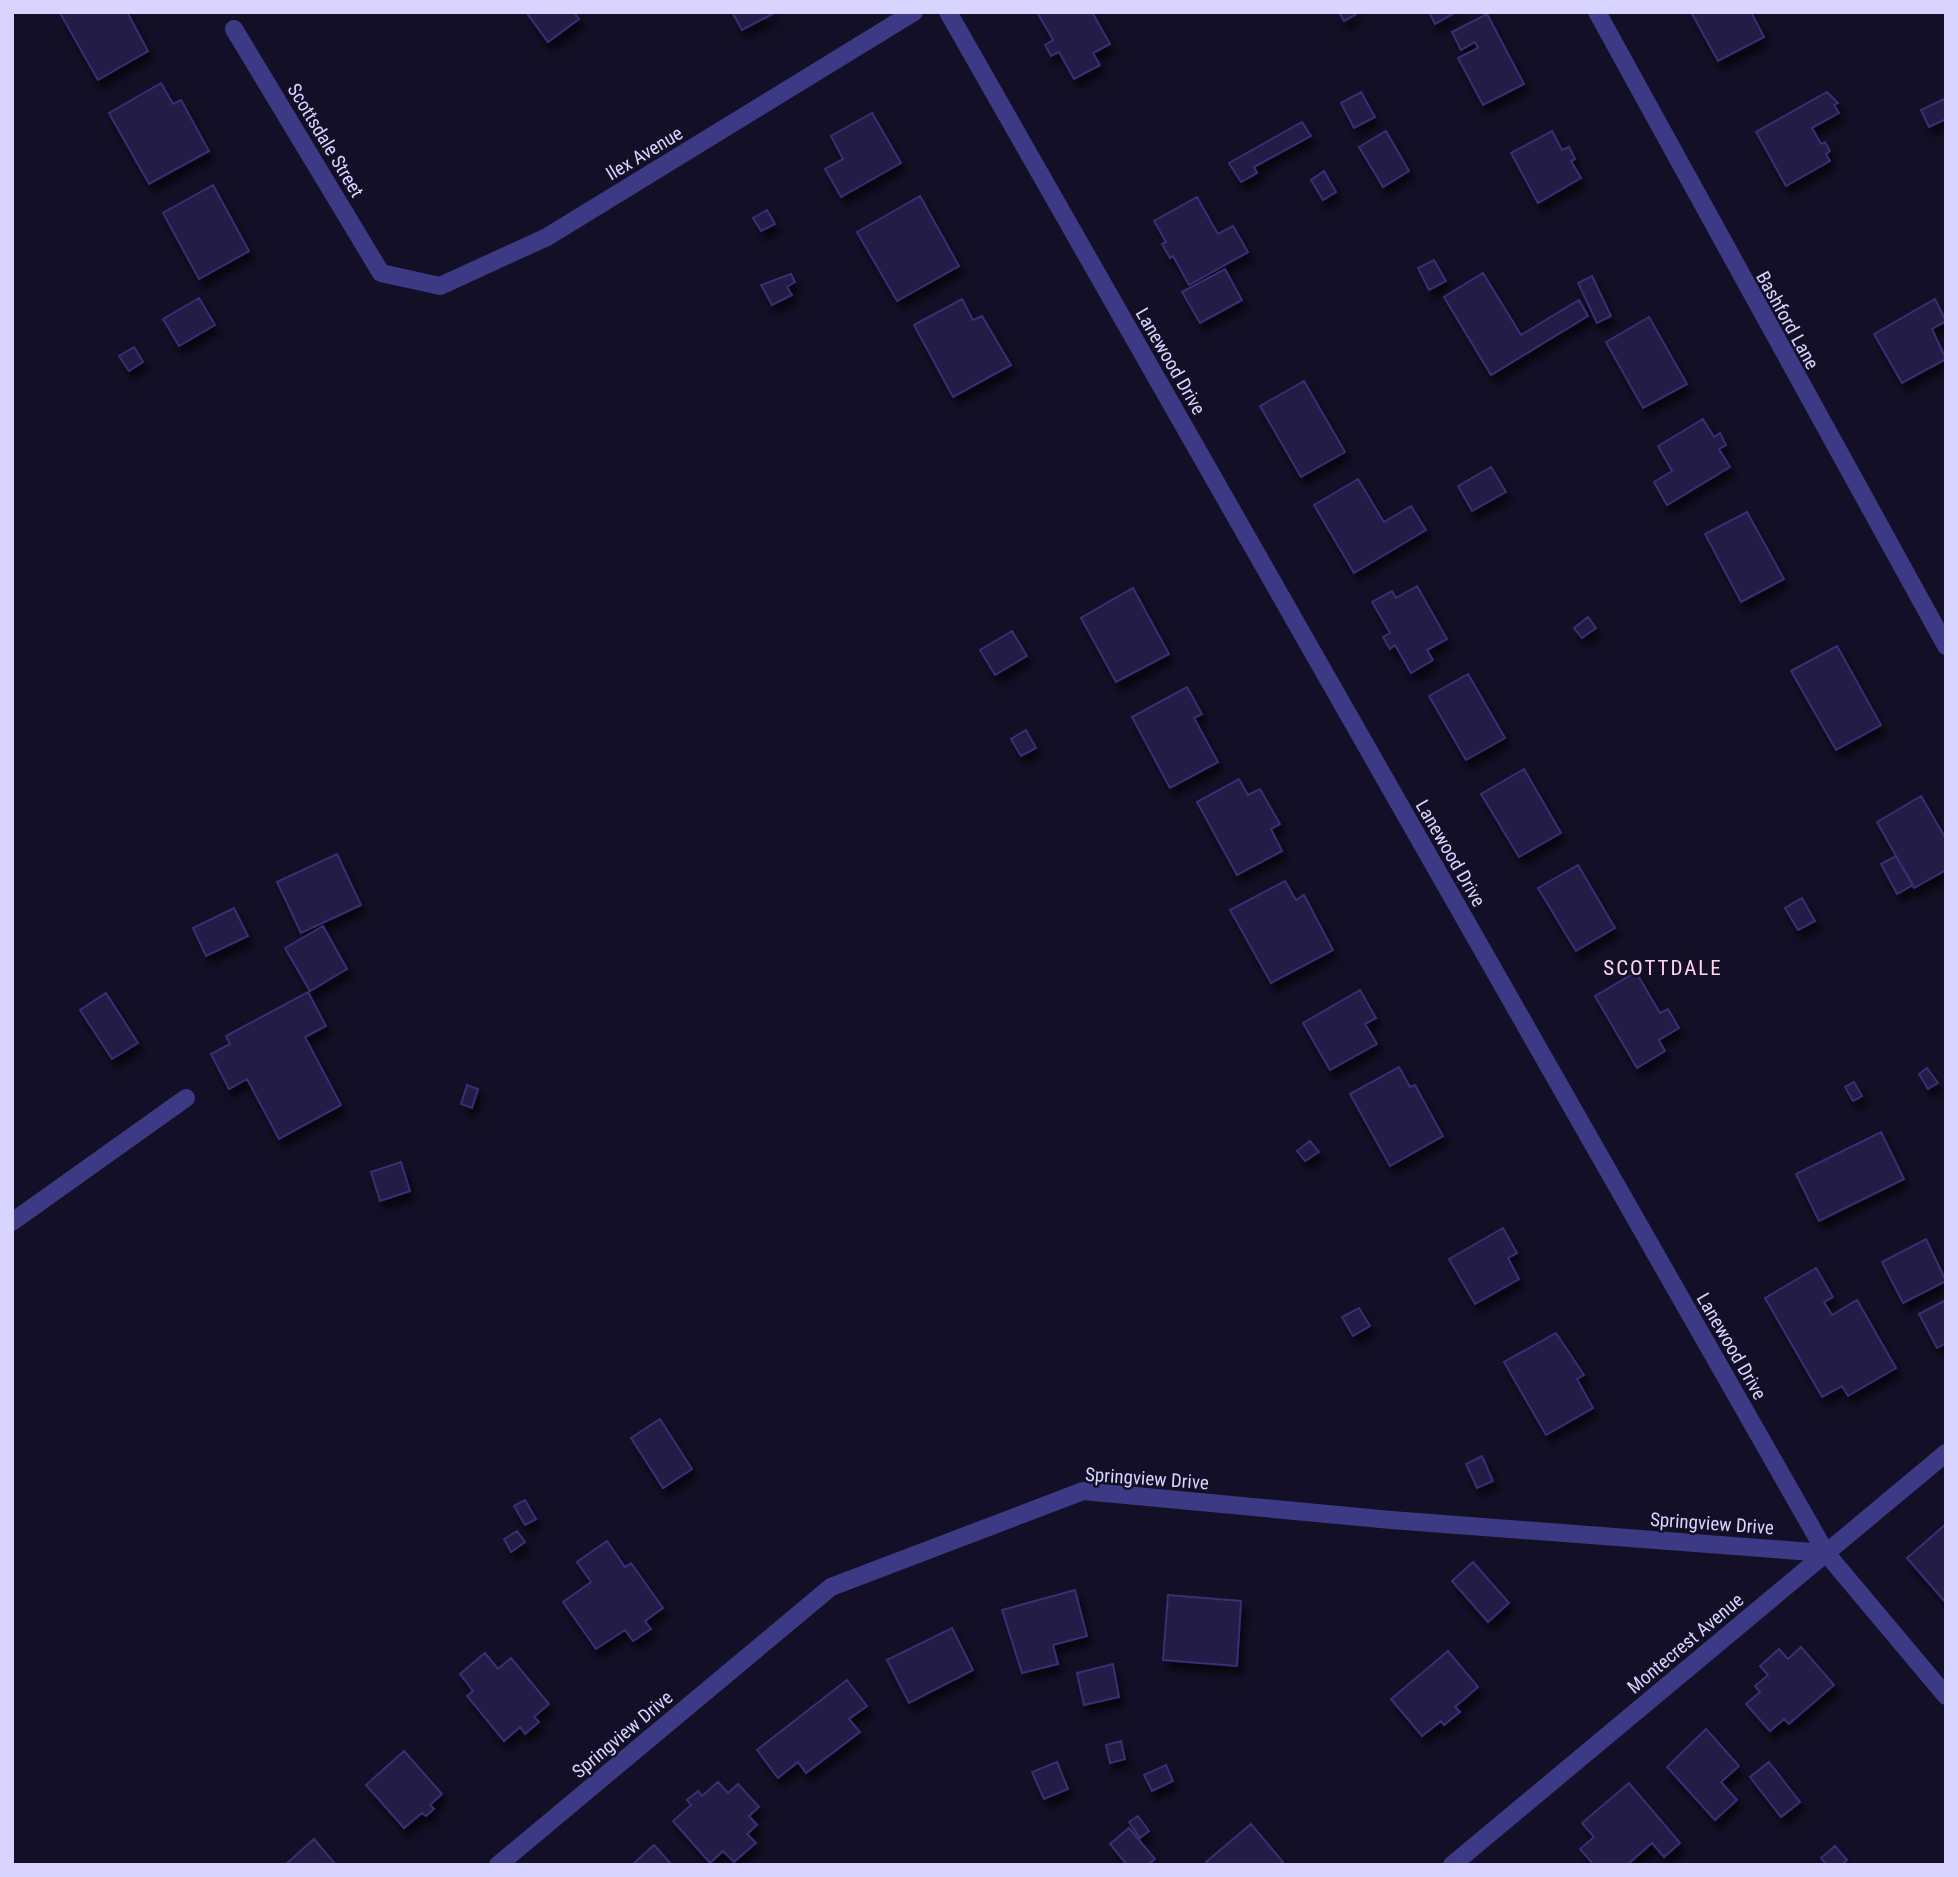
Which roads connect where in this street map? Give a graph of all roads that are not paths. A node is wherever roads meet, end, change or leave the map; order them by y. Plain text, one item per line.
1 (914, 12) edge
2 (948, 12) edge
3 (1597, 12) edge
4 (234, 29) dead end
5 (381, 273) joint
6 (1946, 646) edge
7 (186, 1098) dead end
8 (12, 1222) edge
9 (1946, 1453) edge
10 (1826, 1553) junction
11 (1946, 1696) edge
12 (498, 1865) edge
13 (1452, 1865) edge

1 - 5 street, Ilex Avenue
2 - 10 street, Lanewood Drive
3 - 6 street, Bashford Lane
4 - 5 street, Scottsdale Street
7 - 8 street
9 - 10 street, Montecrest Avenue
10 - 11 street, Lanewood Drive
10 - 12 street, Springview Drive
10 - 13 street, Montecrest Avenue

